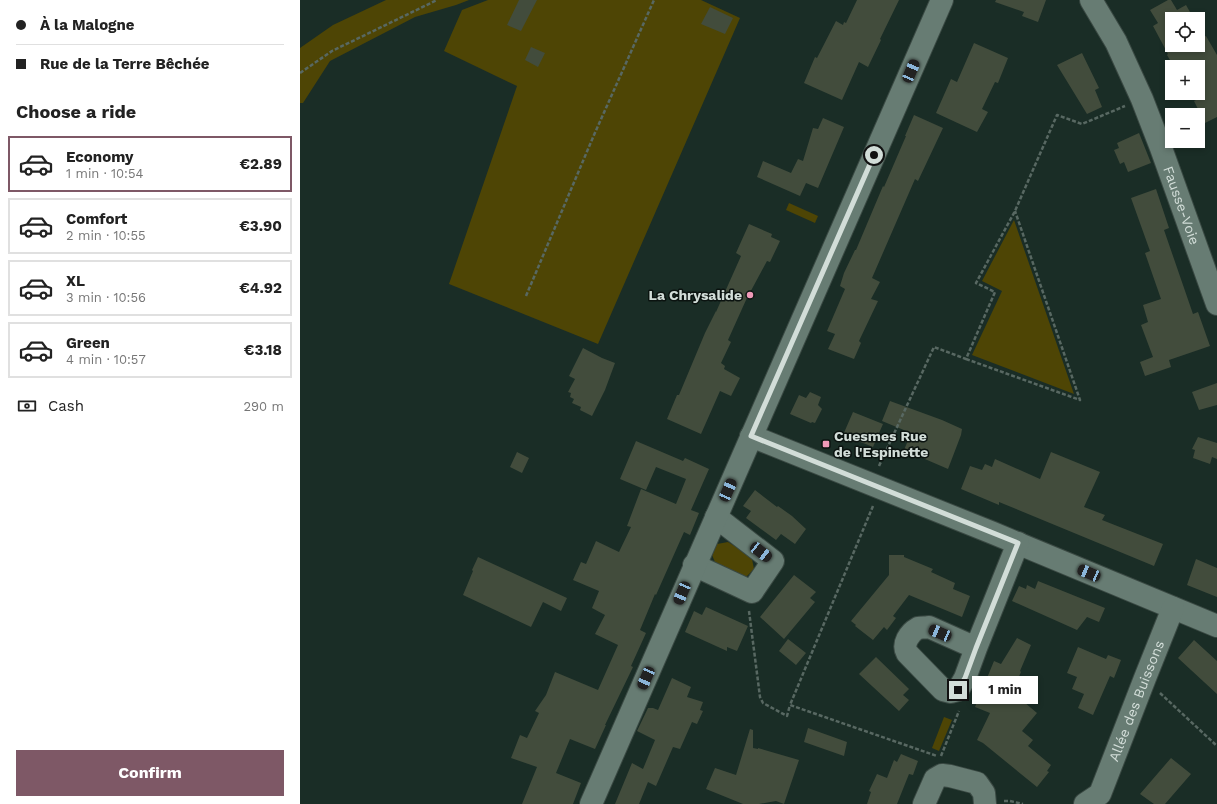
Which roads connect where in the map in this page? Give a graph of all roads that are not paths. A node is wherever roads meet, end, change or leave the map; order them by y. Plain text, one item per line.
1 (942, 0) edge
2 (1091, 0) edge
3 (1217, 304) edge
4 (751, 436) junction
5 (716, 517) junction
6 (1018, 543) junction
7 (694, 565) junction
8 (1174, 608) junction
9 (1217, 626) edge
10 (976, 648) dead end
11 (1096, 801) edge
12 (590, 804) edge
13 (924, 804) edge
14 (985, 804) edge

1 - 4 street
2 - 3 street, Fausse-Voie
4 - 5 street
4 - 6 street
5 - 7 street
5 - 7 street
6 - 8 street
6 - 10 street
7 - 12 street
8 - 9 street
8 - 11 street, Allée des Buissons
13 - 14 street

